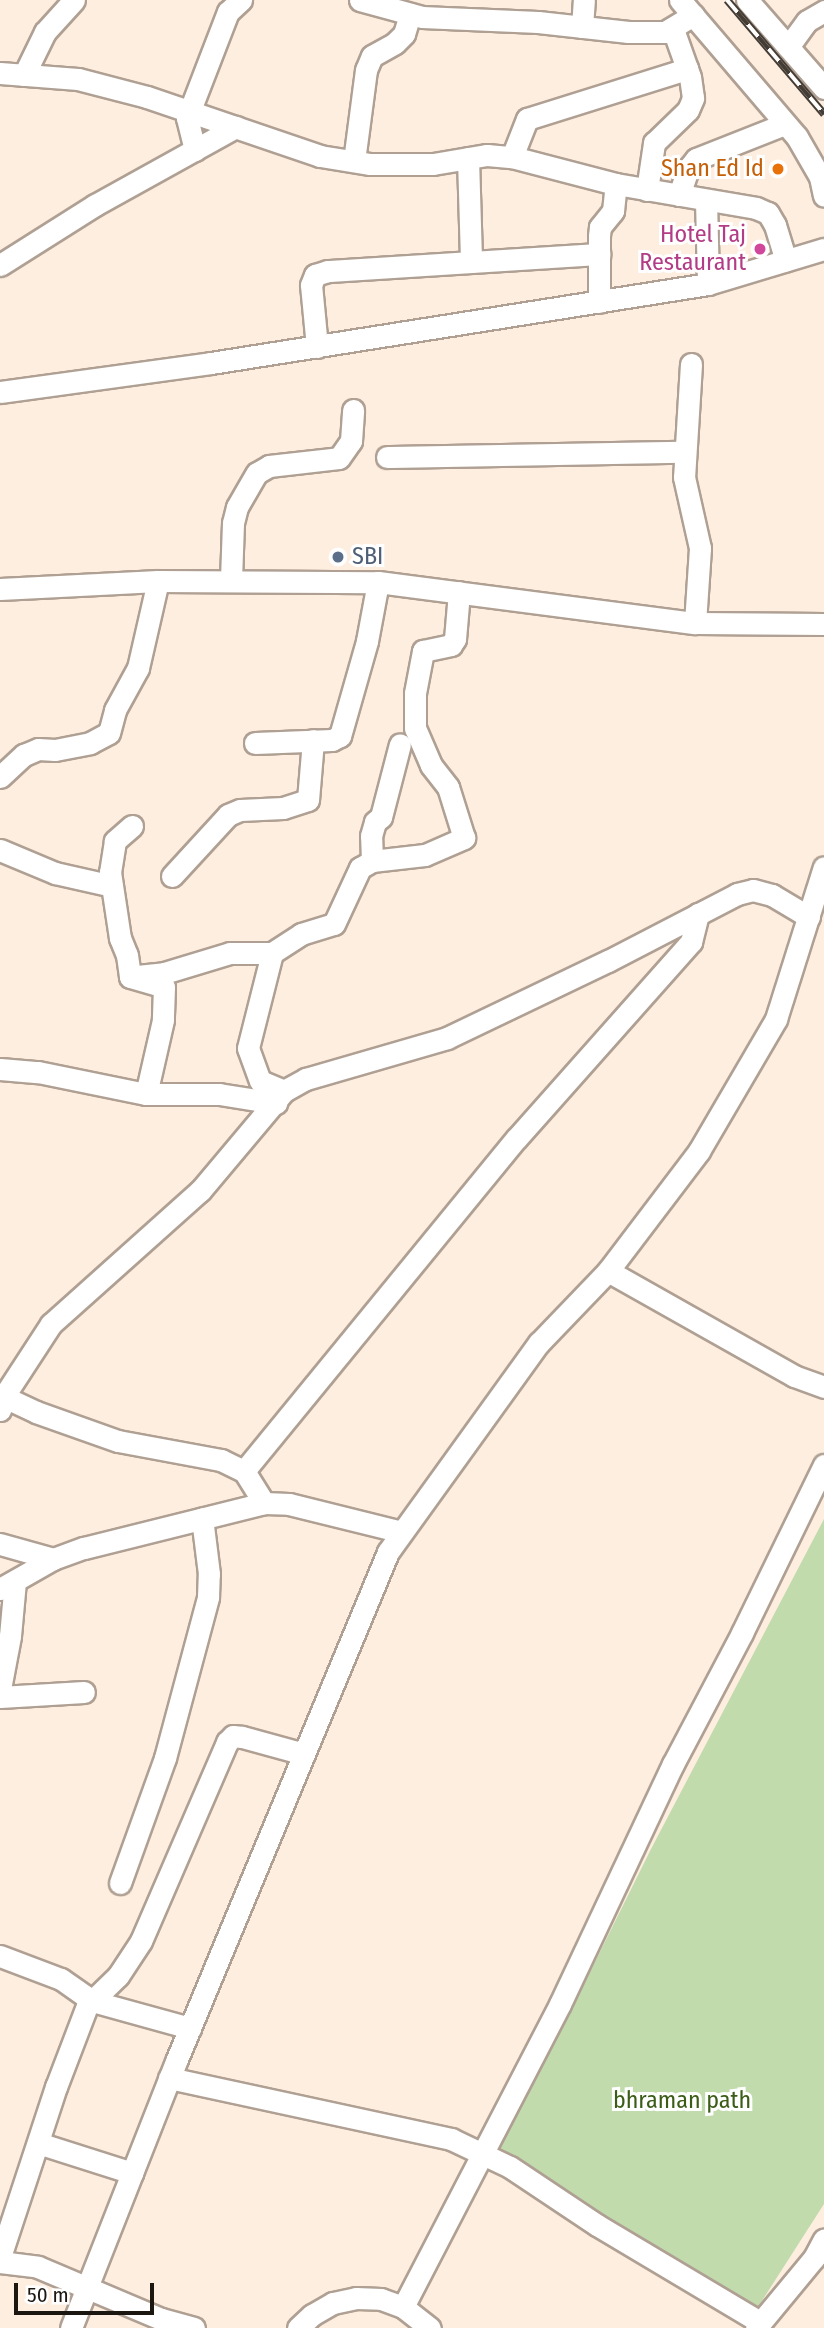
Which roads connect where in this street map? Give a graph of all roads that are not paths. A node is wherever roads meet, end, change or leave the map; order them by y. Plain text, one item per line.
1 (74, 0) edge
2 (360, 0) edge
3 (584, 0) edge
4 (747, 0) edge
5 (234, 3) edge
6 (686, 8) edge
7 (419, 10) edge
8 (472, 10) edge
9 (824, 11) edge
10 (582, 27) junction
11 (673, 29) junction
12 (788, 47) junction
13 (687, 69) junction
14 (0, 73) edge
15 (24, 75) junction
16 (824, 88) edge
17 (190, 111) junction
18 (785, 124) junction
19 (236, 127) junction
20 (195, 150) junction
21 (512, 157) junction
22 (468, 158) junction
23 (354, 161) junction
24 (616, 184) junction
25 (647, 190) junction
26 (679, 195) junction
27 (824, 195) edge
28 (706, 200) junction
29 (824, 249) edge
30 (599, 254) junction
31 (786, 260) junction
32 (471, 262) junction
33 (0, 265) edge
34 (708, 284) junction
35 (599, 302) junction
36 (317, 347) junction
37 (691, 364) dead end
38 (0, 392) edge
39 (353, 410) dead end
40 (685, 452) junction
41 (387, 457) dead end
42 (231, 580) junction
43 (158, 581) junction
44 (378, 582) junction
45 (0, 589) edge
46 (459, 592) junction
47 (695, 623) junction
48 (824, 624) edge
49 (313, 740) junction
50 (255, 743) dead end
51 (400, 744) dead end
52 (0, 777) edge
53 (132, 826) dead end
54 (0, 850) edge
55 (372, 861) junction
56 (824, 867) edge
57 (172, 876) dead end
58 (112, 886) junction
59 (698, 914) junction
60 (809, 917) junction
61 (272, 953) junction
62 (131, 976) junction
63 (0, 1069) edge
64 (146, 1094) junction
65 (280, 1097) junction
66 (608, 1271) junction
67 (824, 1387) edge
68 (1, 1400) edge
69 (824, 1465) edge
70 (244, 1471) junction
71 (264, 1503) junction
72 (202, 1518) junction
73 (402, 1532) junction
74 (0, 1544) edge
75 (53, 1559) junction
76 (7, 1585) edge
77 (0, 1689) edge
78 (84, 1692) dead end
79 (0, 1697) edge
80 (304, 1754) junction
81 (120, 1883) dead end
82 (0, 1956) edge
83 (92, 2001) junction
84 (190, 2028) junction
85 (169, 2078) junction
86 (38, 2143) junction
87 (482, 2153) junction
88 (132, 2173) junction
89 (821, 2254) edge
90 (0, 2260) edge
91 (88, 2287) junction
92 (403, 2307) junction
93 (758, 2325) edge
94 (71, 2328) edge
95 (194, 2328) edge
96 (298, 2328) edge
97 (430, 2328) edge

1 - 15 street
2 - 7 street
3 - 10 street
4 - 12 street
5 - 17 street
6 - 11 street
6 - 18 street
7 - 8 street
7 - 23 street
8 - 10 street
9 - 12 street
10 - 11 street
11 - 13 street
12 - 16 street
13 - 21 street
13 - 25 street
14 - 15 street
15 - 17 street
17 - 19 street
17 - 20 street
18 - 26 street
18 - 27 street
19 - 20 street
19 - 23 street
20 - 33 street
21 - 22 street
21 - 24 street
22 - 23 street
22 - 32 street
24 - 25 street
24 - 30 street
25 - 26 street
26 - 28 street
28 - 31 street
28 - 34 street
29 - 31 street
30 - 32 street
30 - 35 street
31 - 34 street
32 - 36 street
34 - 35 street
35 - 36 street
36 - 38 street
37 - 40 street
39 - 42 street
40 - 41 street
40 - 47 street
42 - 43 street
42 - 44 street
43 - 45 street
43 - 52 street
44 - 46 street
44 - 49 street
46 - 47 street
46 - 55 street
47 - 48 street
49 - 50 street
49 - 57 street
51 - 55 street
53 - 58 street
54 - 58 street
55 - 61 street
56 - 60 street
58 - 62 street
59 - 60 street
59 - 65 street
59 - 70 street
60 - 66 street
61 - 62 street
61 - 65 street
62 - 64 street
63 - 64 street
64 - 65 street
65 - 68 street
66 - 67 street
66 - 73 street
68 - 70 street
69 - 87 street
70 - 71 street
71 - 72 street
71 - 73 street
72 - 75 street
72 - 81 street
73 - 80 street
74 - 75 street
75 - 76 street
76 - 77 street
78 - 79 street
80 - 83 street
80 - 84 street
82 - 83 street
83 - 84 street
83 - 86 street
84 - 85 street
85 - 87 street
85 - 88 street
86 - 88 street
86 - 90 street
87 - 92 street
87 - 93 street
88 - 91 street
89 - 93 street
90 - 91 street
91 - 94 street
91 - 95 street
92 - 96 street
92 - 97 street

